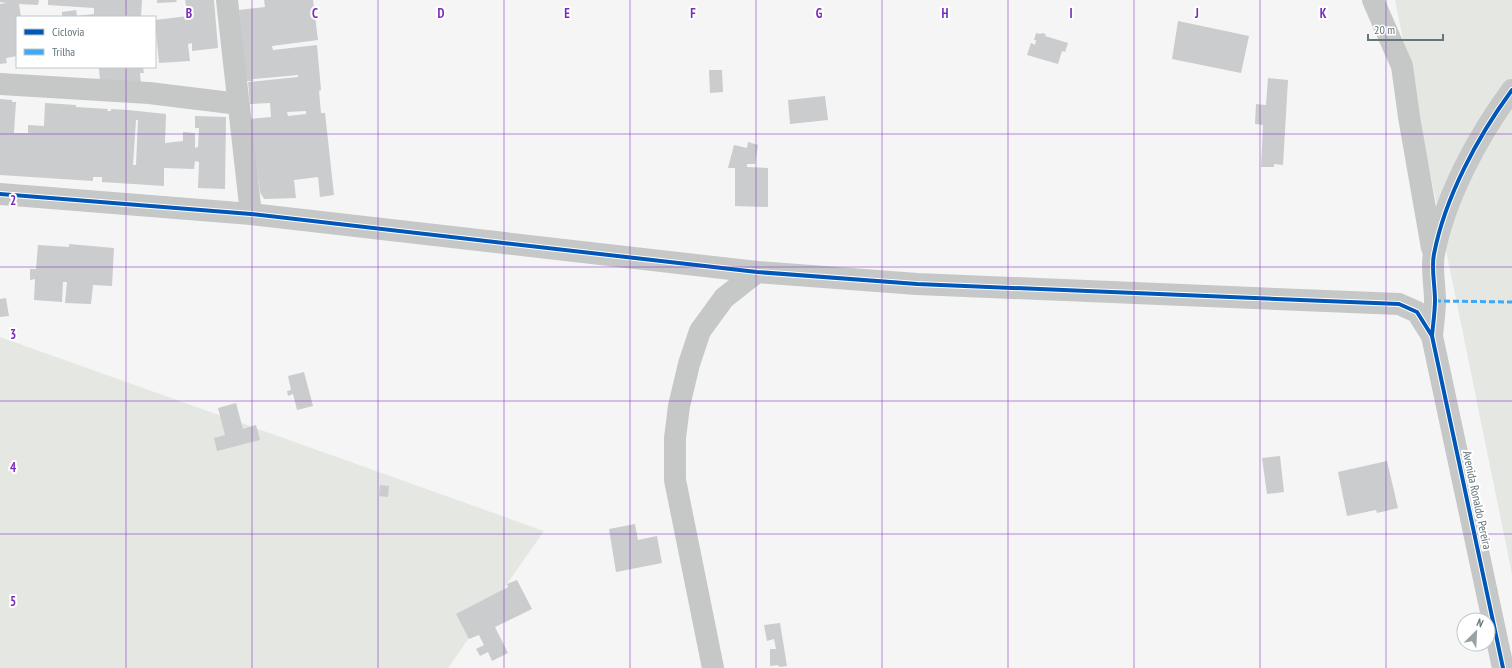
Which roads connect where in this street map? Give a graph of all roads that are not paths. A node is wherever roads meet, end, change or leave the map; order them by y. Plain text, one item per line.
1 (227, 0) edge
2 (1373, 0) edge
3 (0, 84) edge
4 (1512, 90) edge
5 (239, 104) junction
6 (0, 194) edge
7 (251, 214) junction
8 (1434, 255) junction
9 (757, 272) junction
10 (1432, 336) junction
11 (713, 668) edge
12 (1503, 668) edge

1 - 5 street
2 - 8 street
3 - 5 street
4 - 8 street
5 - 7 street
6 - 7 street
7 - 9 street
8 - 10 street
9 - 10 street
9 - 11 street
10 - 12 street, Avenida Ronaldo Pereira

